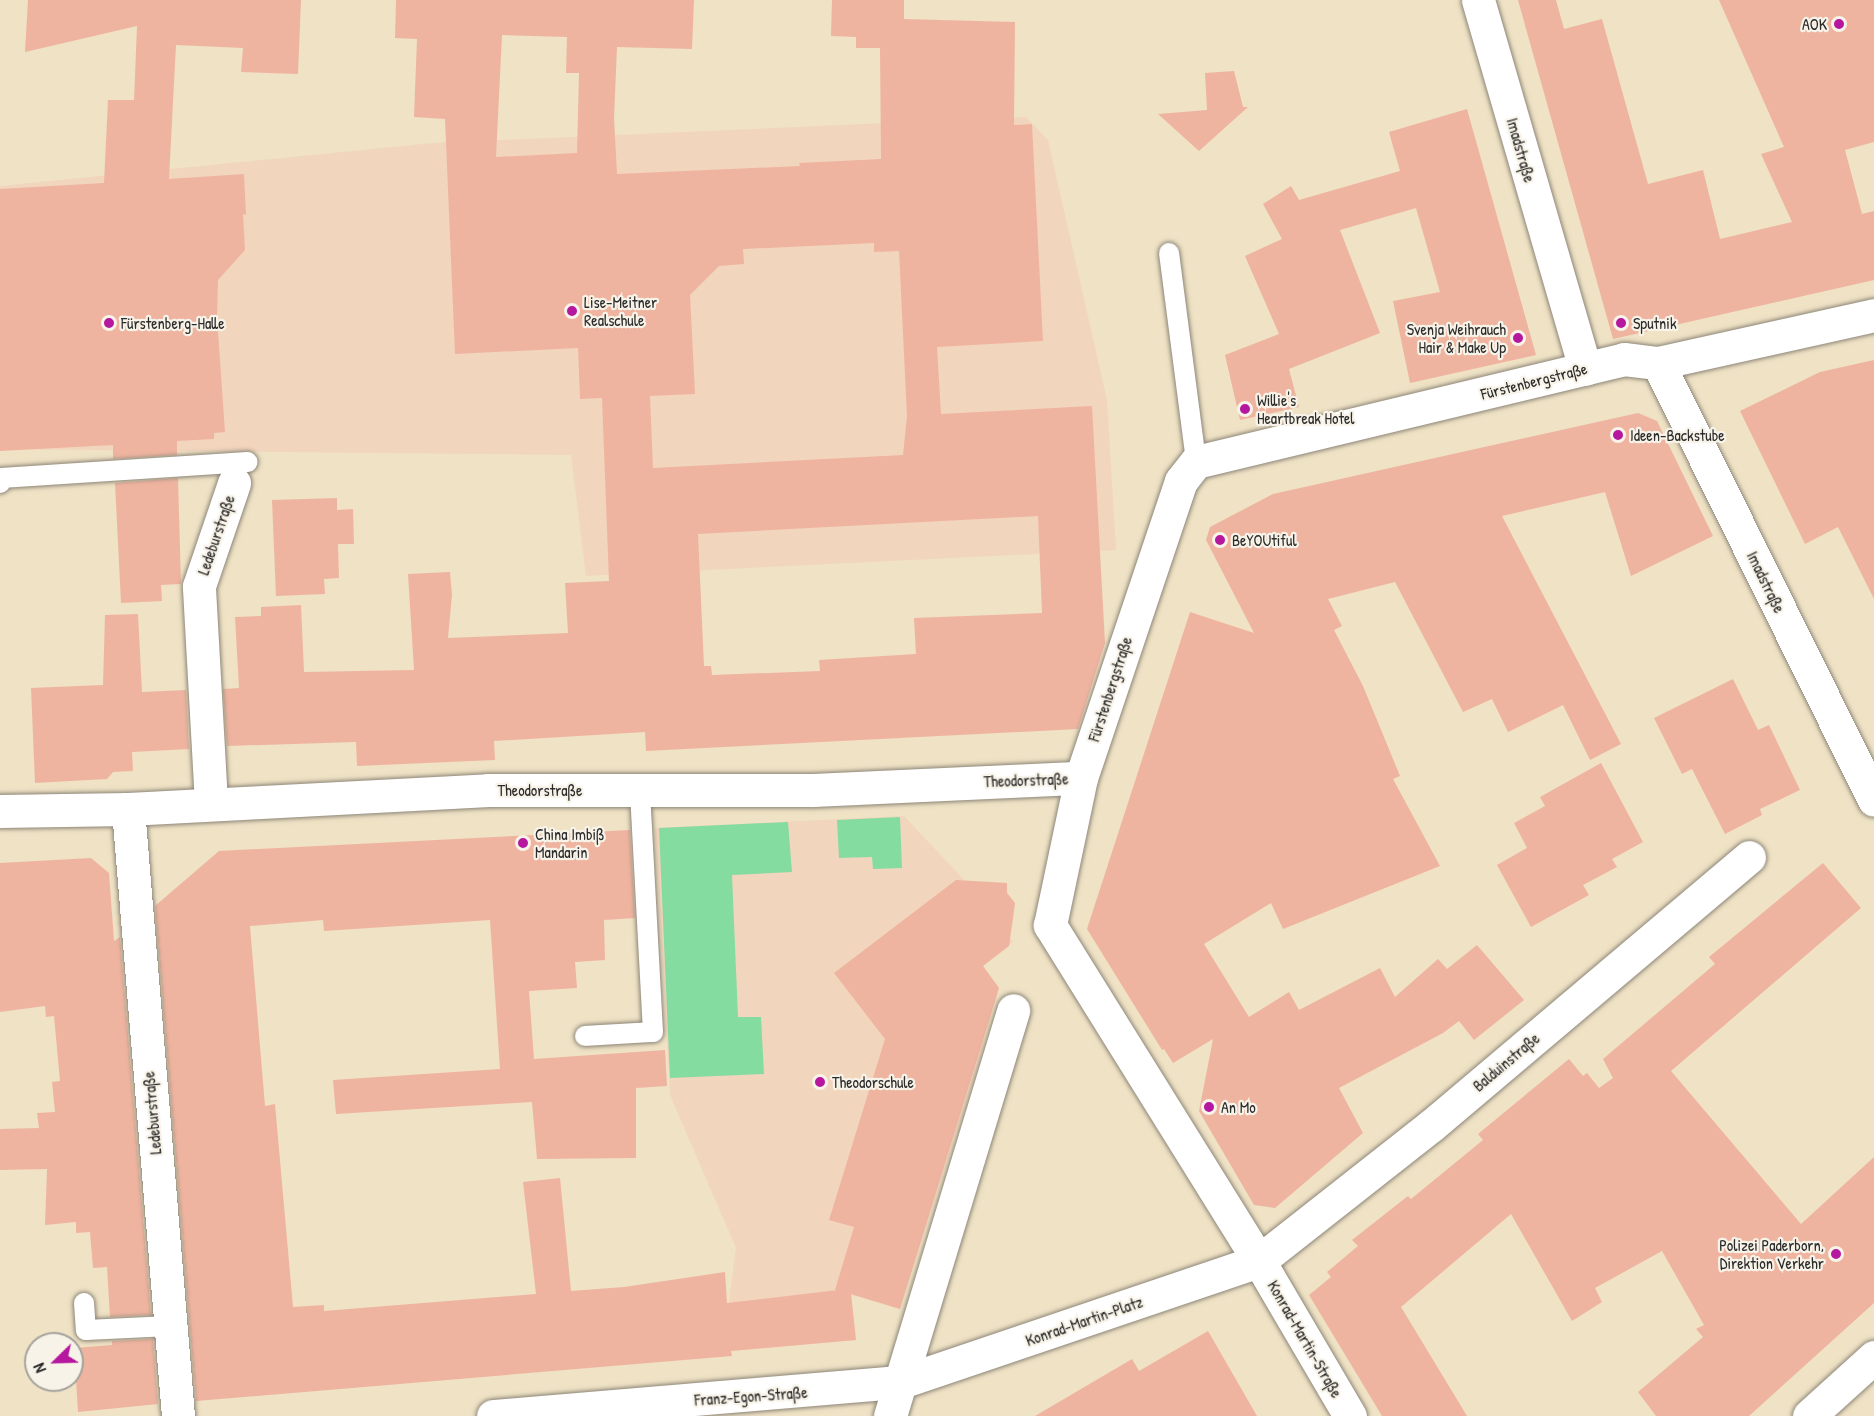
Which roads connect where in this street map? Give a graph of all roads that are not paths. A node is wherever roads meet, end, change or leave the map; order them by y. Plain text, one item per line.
1 (1478, 0) edge
2 (1168, 253) dead end
3 (1874, 315) edge
4 (1658, 363) junction
5 (1585, 369) junction
6 (1196, 462) junction
7 (240, 473) joint
8 (0, 483) edge
9 (1081, 778) junction
10 (640, 790) junction
11 (1874, 800) edge
12 (211, 803) junction
13 (128, 809) junction
14 (0, 811) edge
15 (1749, 856) dead end
16 (1013, 1010) dead end
17 (585, 1036) dead end
18 (1259, 1261) junction
19 (84, 1303) dead end
20 (170, 1326) junction
21 (1874, 1357) edge
22 (901, 1383) junction
23 (178, 1416) edge
24 (493, 1416) edge
25 (890, 1416) edge
26 (1350, 1416) edge
27 (1809, 1416) edge

1 - 5 street, Imadstraße
2 - 6 lane
3 - 4 street, Fürstenbergstraße
4 - 5 street, Fürstenbergstraße
4 - 11 street, Imadstraße
5 - 6 street, Fürstenbergstraße
6 - 9 street, Fürstenbergstraße
7 - 8 lane
7 - 12 street, Ledeburstraße
9 - 10 street, Theodorstraße
9 - 18 street, Fürstenbergstraße
10 - 12 street, Theodorstraße
10 - 17 lane
12 - 13 street, Theodorstraße
13 - 14 street, Theodorstraße
13 - 20 street, Ledeburstraße
15 - 18 street, Balduinstraße
16 - 22 street
18 - 22 street, Konrad-Martin-Platz
18 - 26 street, Konrad-Martin-Straße
19 - 20 lane
20 - 23 street, Ledeburstraße
21 - 27 street
22 - 24 street, Franz-Egon-Straße
22 - 25 street

